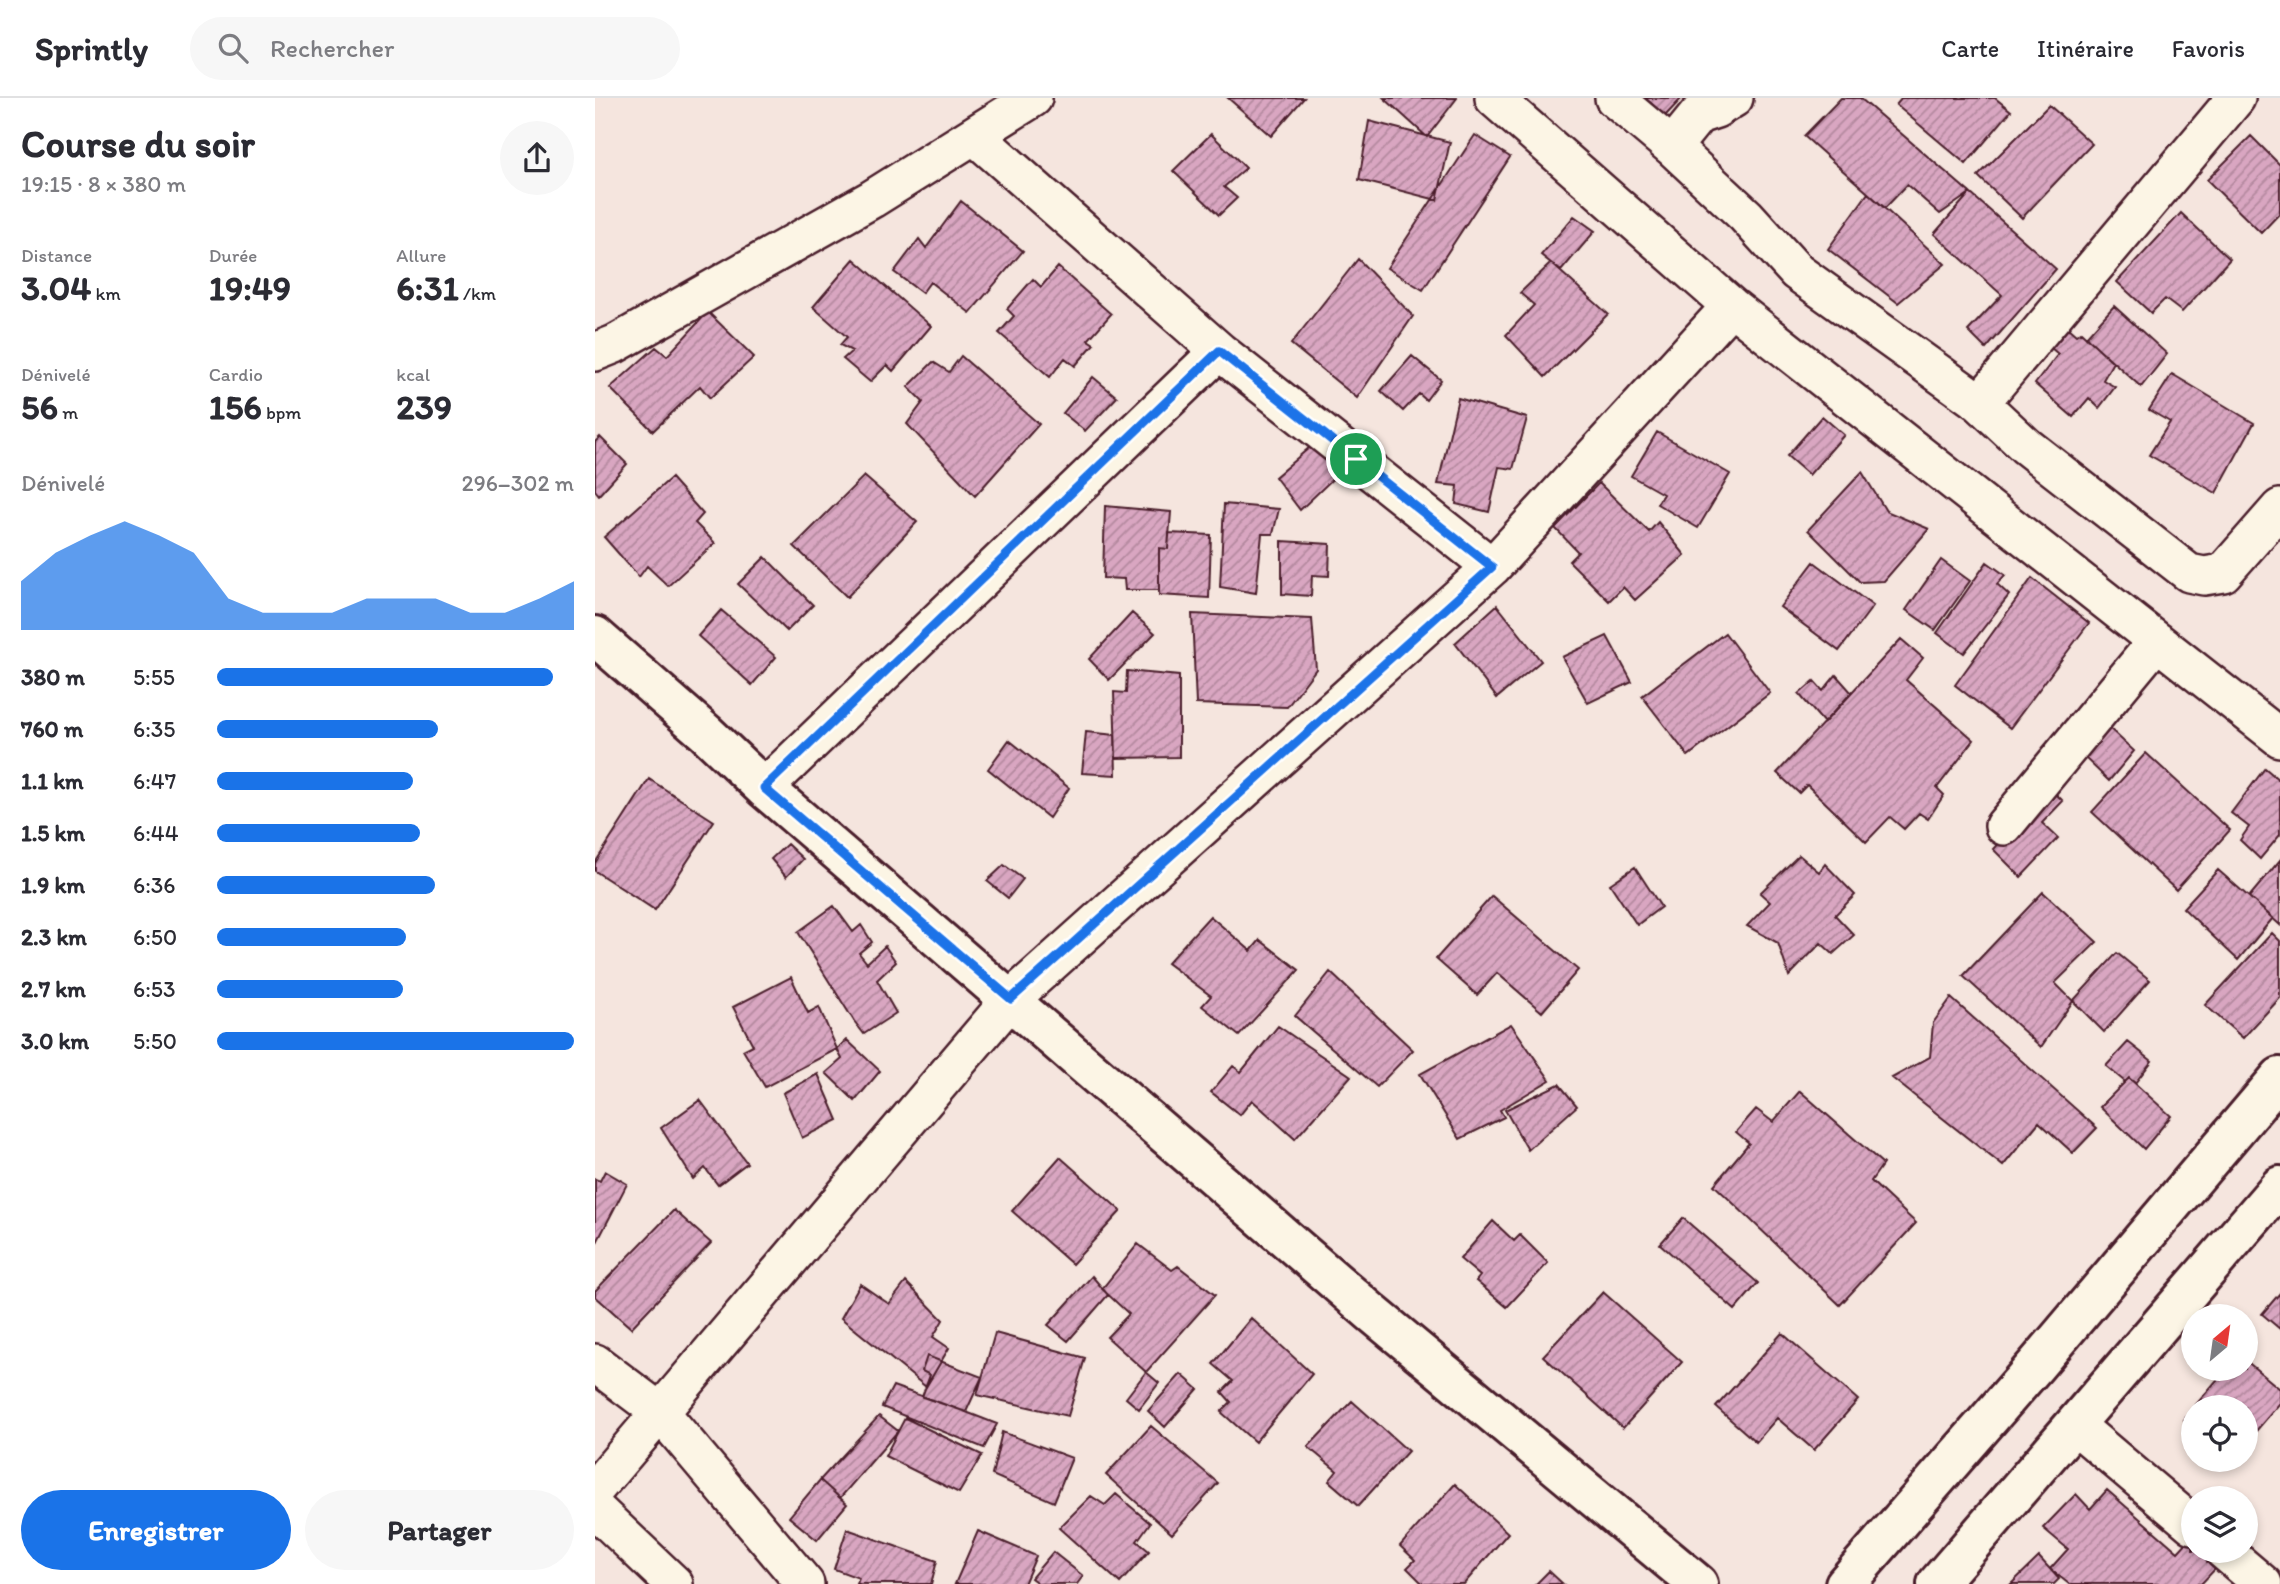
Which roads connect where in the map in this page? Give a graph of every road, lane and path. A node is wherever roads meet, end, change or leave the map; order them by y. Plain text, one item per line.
1 (1033, 98) edge
2 (1494, 98) edge
3 (1614, 98) edge
4 (1734, 98) edge
5 (2235, 98) edge
6 (975, 136) junction
7 (1672, 147) junction
8 (1731, 306) junction
9 (1219, 351) junction
10 (595, 352) edge
11 (1980, 403) junction
12 (2280, 508) edge
13 (1492, 567) junction
14 (595, 636) edge
15 (2157, 641) junction
16 (2280, 738) edge
17 (764, 788) junction
18 (2004, 825) dead end
19 (1011, 999) junction
20 (2280, 1077) edge
21 (2280, 1186) edge
22 (595, 1363) edge
23 (660, 1412) junction
24 (2075, 1425) junction
25 (595, 1489) edge
26 (595, 1509) edge
27 (2181, 1515) edge
28 (2238, 1563) edge
29 (674, 1584) edge
30 (805, 1584) edge
31 (1698, 1584) edge
32 (1845, 1584) edge
33 (1937, 1584) edge
34 (2263, 1584) edge

1 - 6 street
2 - 8 street
3 - 7 street
4 - 7 street
5 - 11 street
6 - 9 street
6 - 10 street
7 - 11 street
8 - 13 street
8 - 15 street
9 - 13 street
9 - 17 street
11 - 12 street
13 - 19 street
14 - 17 street
15 - 16 street
15 - 18 street
17 - 19 street
19 - 23 street
19 - 31 street
20 - 32 street
21 - 24 street
22 - 23 street
23 - 25 street
23 - 30 street
24 - 27 street
24 - 33 street
26 - 29 street
28 - 34 street

